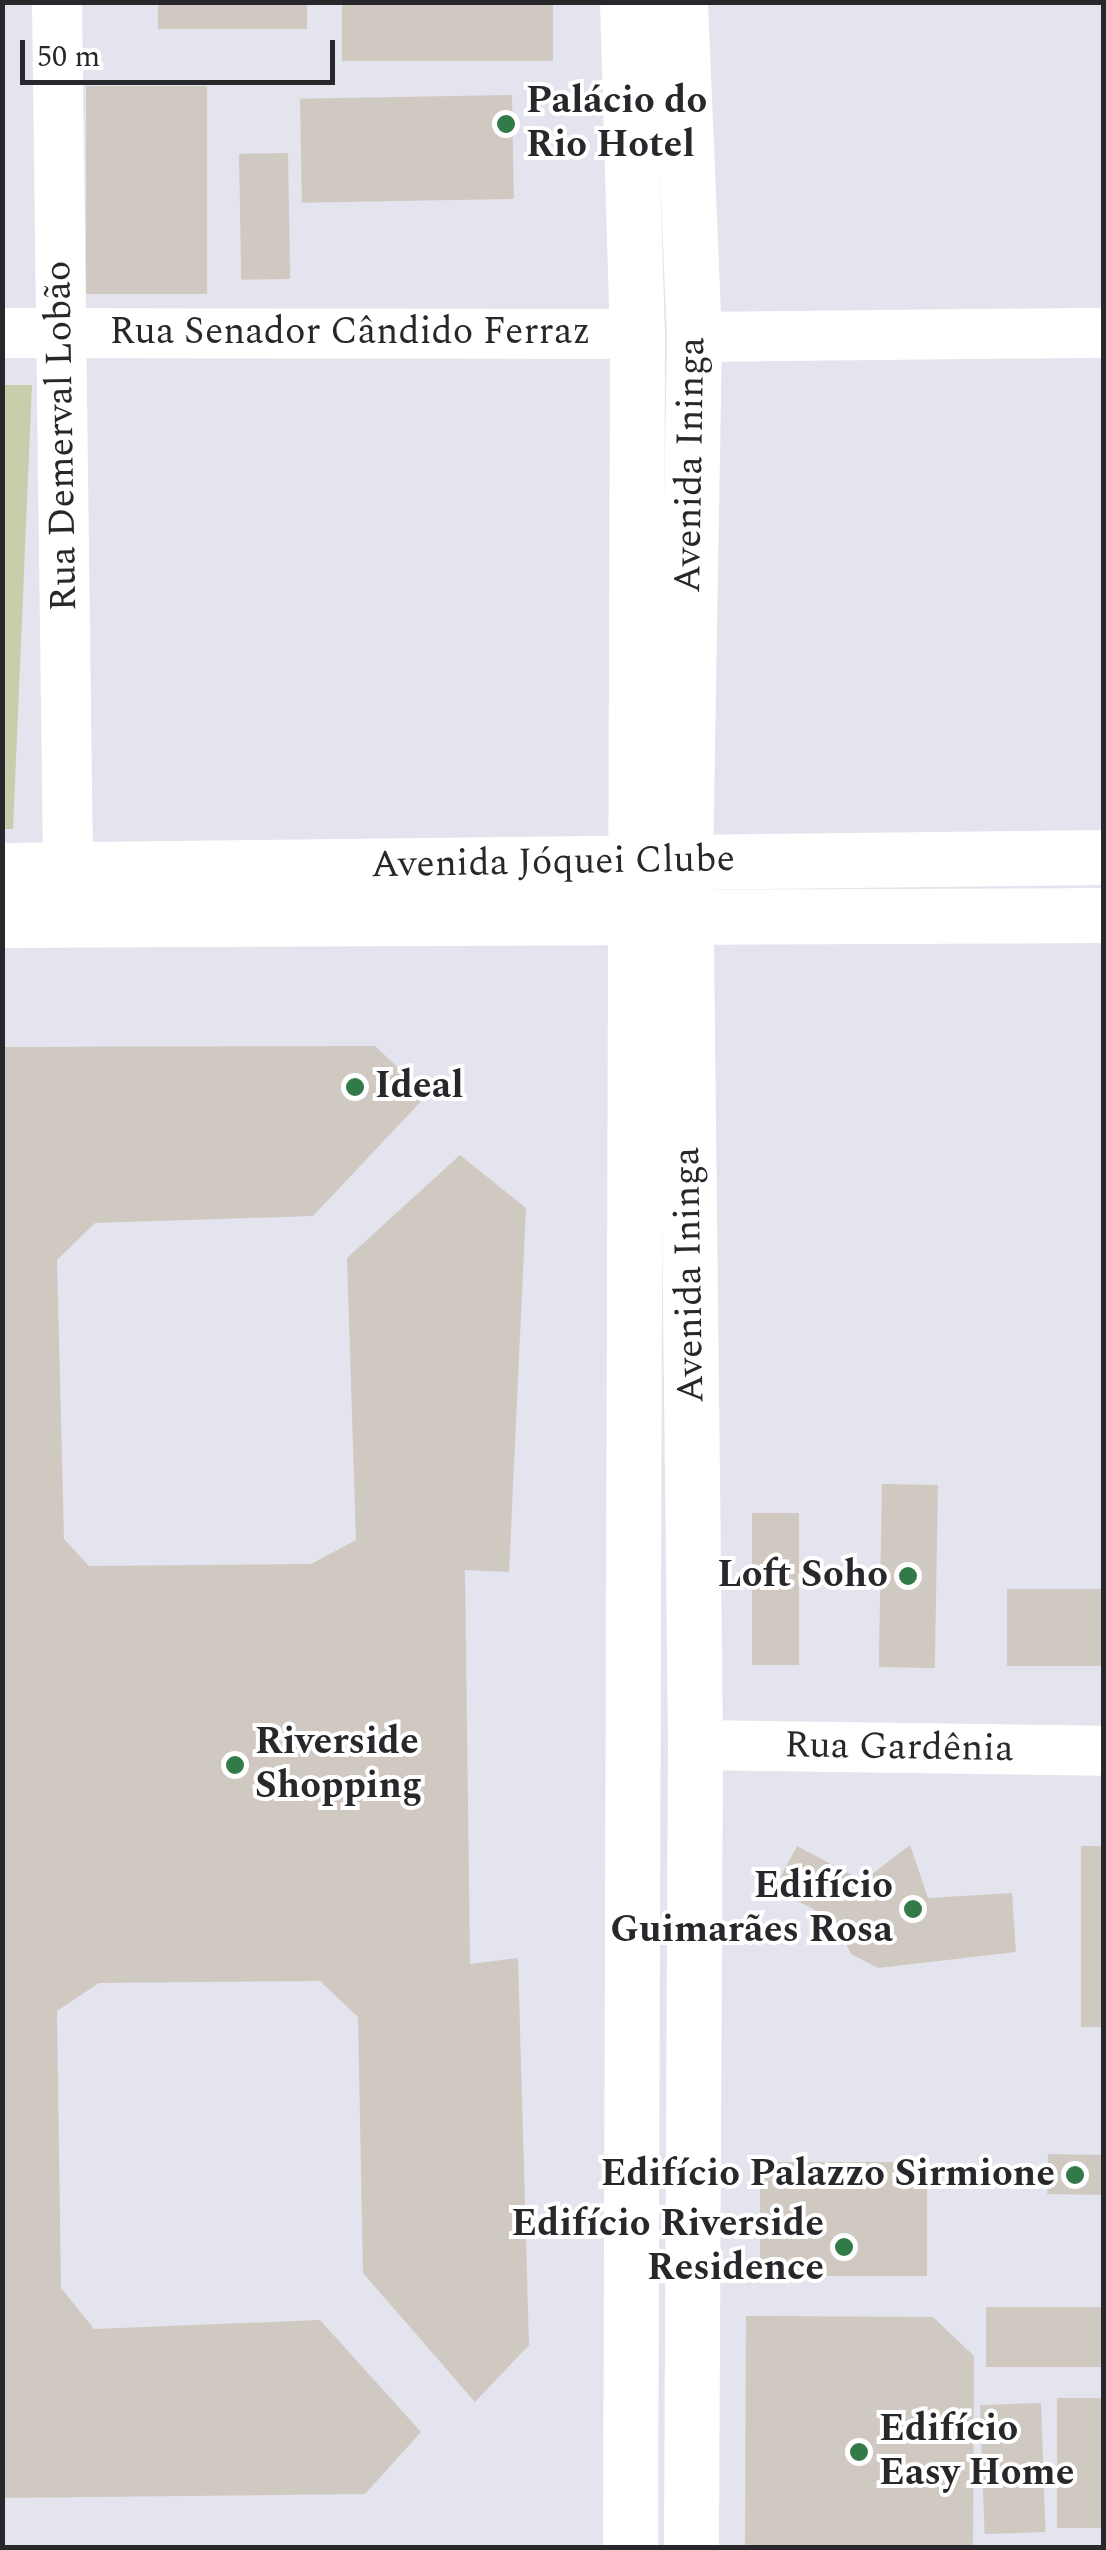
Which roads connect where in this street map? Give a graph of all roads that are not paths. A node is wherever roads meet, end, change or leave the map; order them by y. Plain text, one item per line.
1 (58, 2) edge
2 (627, 2) edge
3 (680, 2) edge
4 (60, 332) junction
5 (2, 333) edge
6 (1104, 333) edge
7 (636, 334) junction
8 (694, 337) junction
9 (1104, 857) edge
10 (685, 861) junction
11 (632, 863) junction
12 (2, 870) edge
13 (68, 870) junction
14 (1104, 914) edge
15 (686, 918) junction
16 (2, 920) edge
17 (632, 920) junction
18 (695, 1745) junction
19 (1104, 1751) edge
20 (630, 2548) edge
21 (690, 2548) edge

1 - 4 street, Rua Demerval Lobão
2 - 7 main road, Avenida Ininga
3 - 8 main road, Avenida Ininga
4 - 5 street, Rua Senador Cândido Ferraz
4 - 7 street, Rua Senador Cândido Ferraz
4 - 13 street, Rua Demerval Lobão
6 - 8 street
7 - 11 main road, Avenida Ininga
8 - 10 main road, Avenida Ininga
9 - 10 main road, Avenida Jóquei Clube
10 - 11 main road, Avenida Jóquei Clube
10 - 15 main road, Avenida Ininga
11 - 13 main road, Avenida Jóquei Clube
11 - 17 main road, Avenida Ininga
12 - 13 main road, Avenida Jóquei Clube
14 - 15 main road, Avenida Jóquei Clube
15 - 17 main road, Avenida Jóquei Clube
15 - 18 main road, Avenida Ininga
16 - 17 main road, Avenida Jóquei Clube
17 - 20 main road, Avenida Ininga
18 - 19 street, Rua Gardênia
18 - 21 main road, Avenida Ininga

